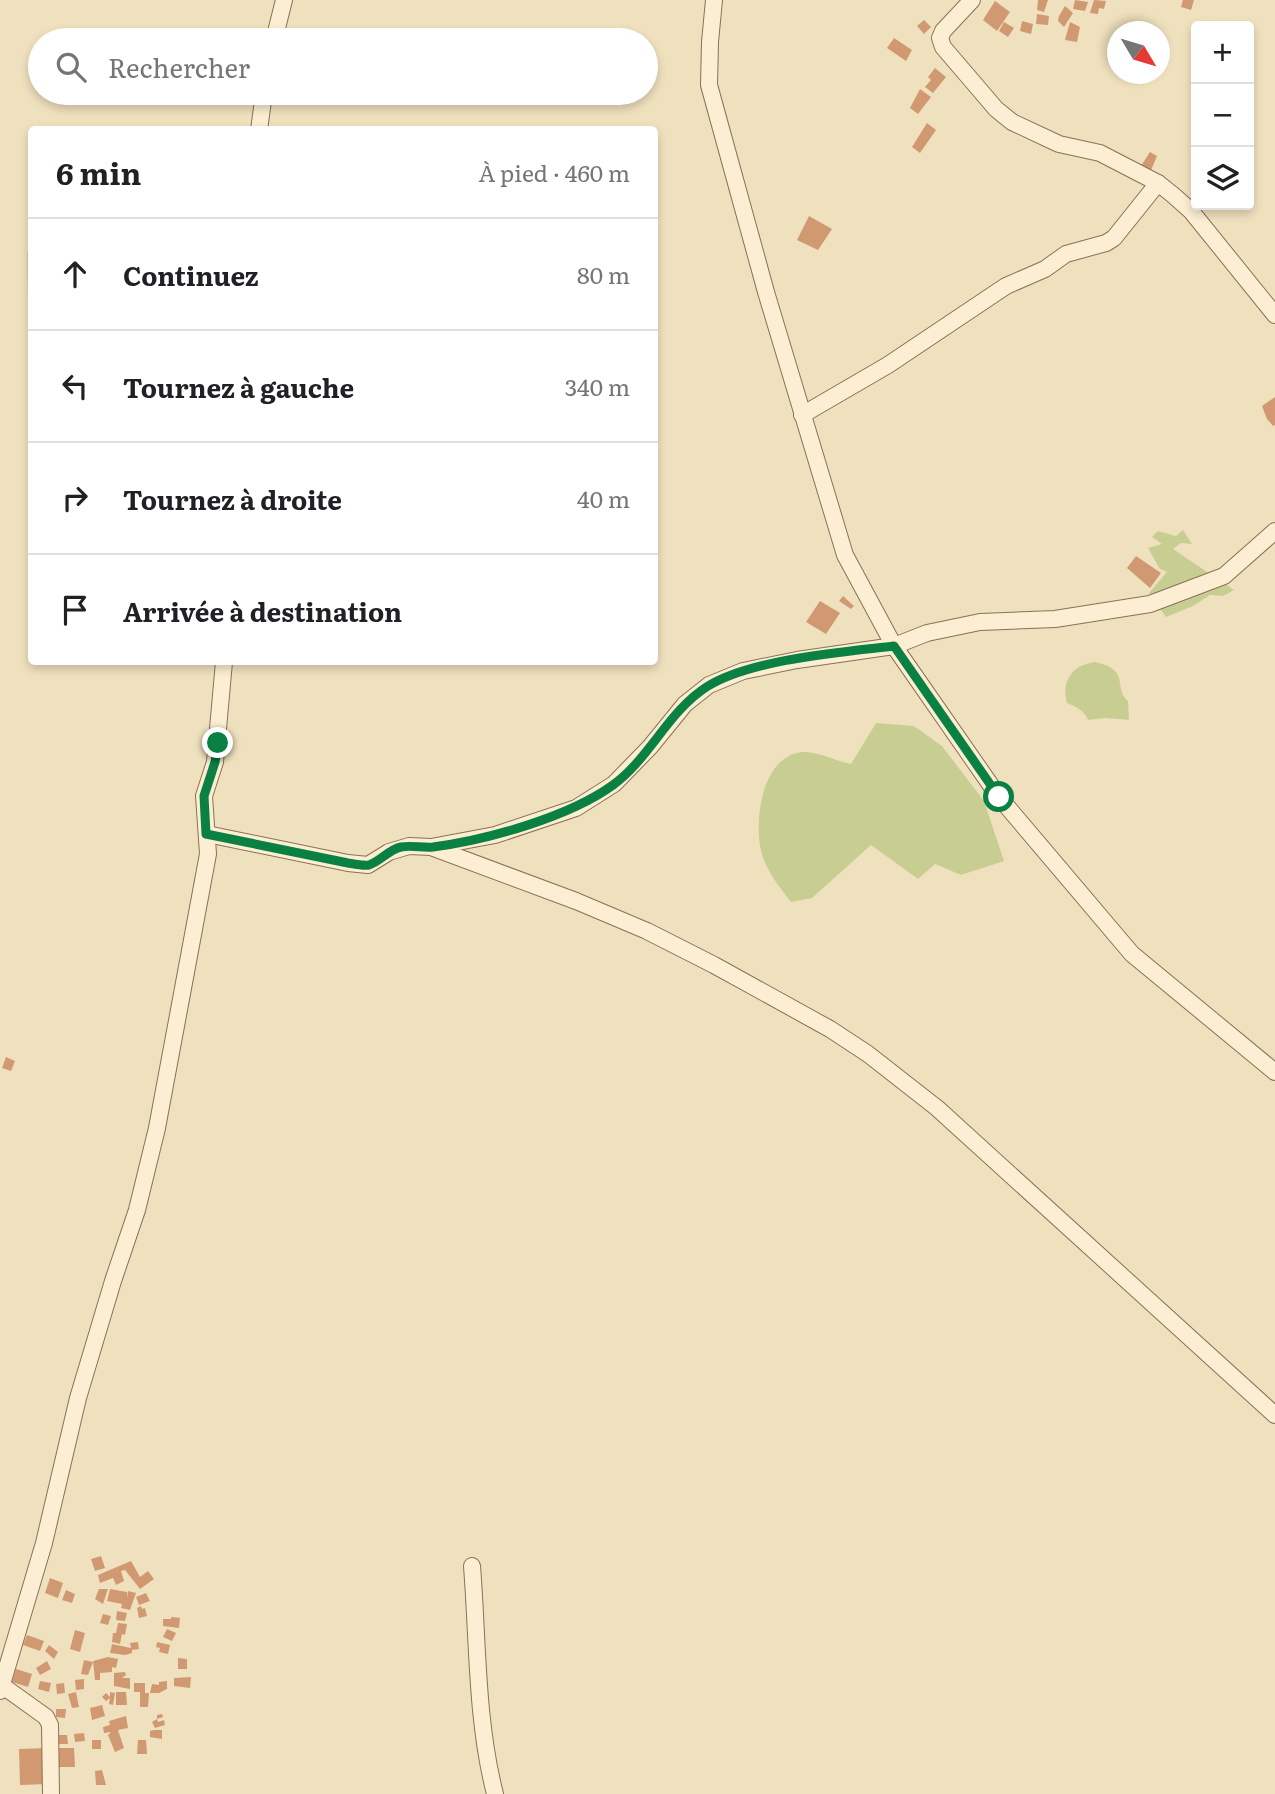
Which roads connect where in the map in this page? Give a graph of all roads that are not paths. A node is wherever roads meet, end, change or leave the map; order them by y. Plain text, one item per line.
1 (714, 0) edge
2 (972, 0) edge
3 (287, 4) edge
4 (278, 28) edge
5 (262, 105) edge
6 (260, 126) edge
7 (1158, 183) junction
8 (1275, 315) edge
9 (802, 415) junction
10 (1275, 531) edge
11 (894, 646) junction
12 (224, 665) edge
13 (206, 834) junction
14 (431, 847) junction
15 (1275, 1072) edge
16 (1275, 1415) edge
17 (472, 1566) dead end
18 (0, 1686) edge
19 (51, 1794) edge
20 (495, 1794) edge

1 - 9 street
2 - 7 street
3 - 4 street
5 - 6 street
7 - 8 street
7 - 9 street
9 - 11 street
10 - 11 street
11 - 14 street
11 - 15 street
12 - 13 street
13 - 14 street
13 - 18 street
14 - 16 street
17 - 20 street
18 - 19 street

